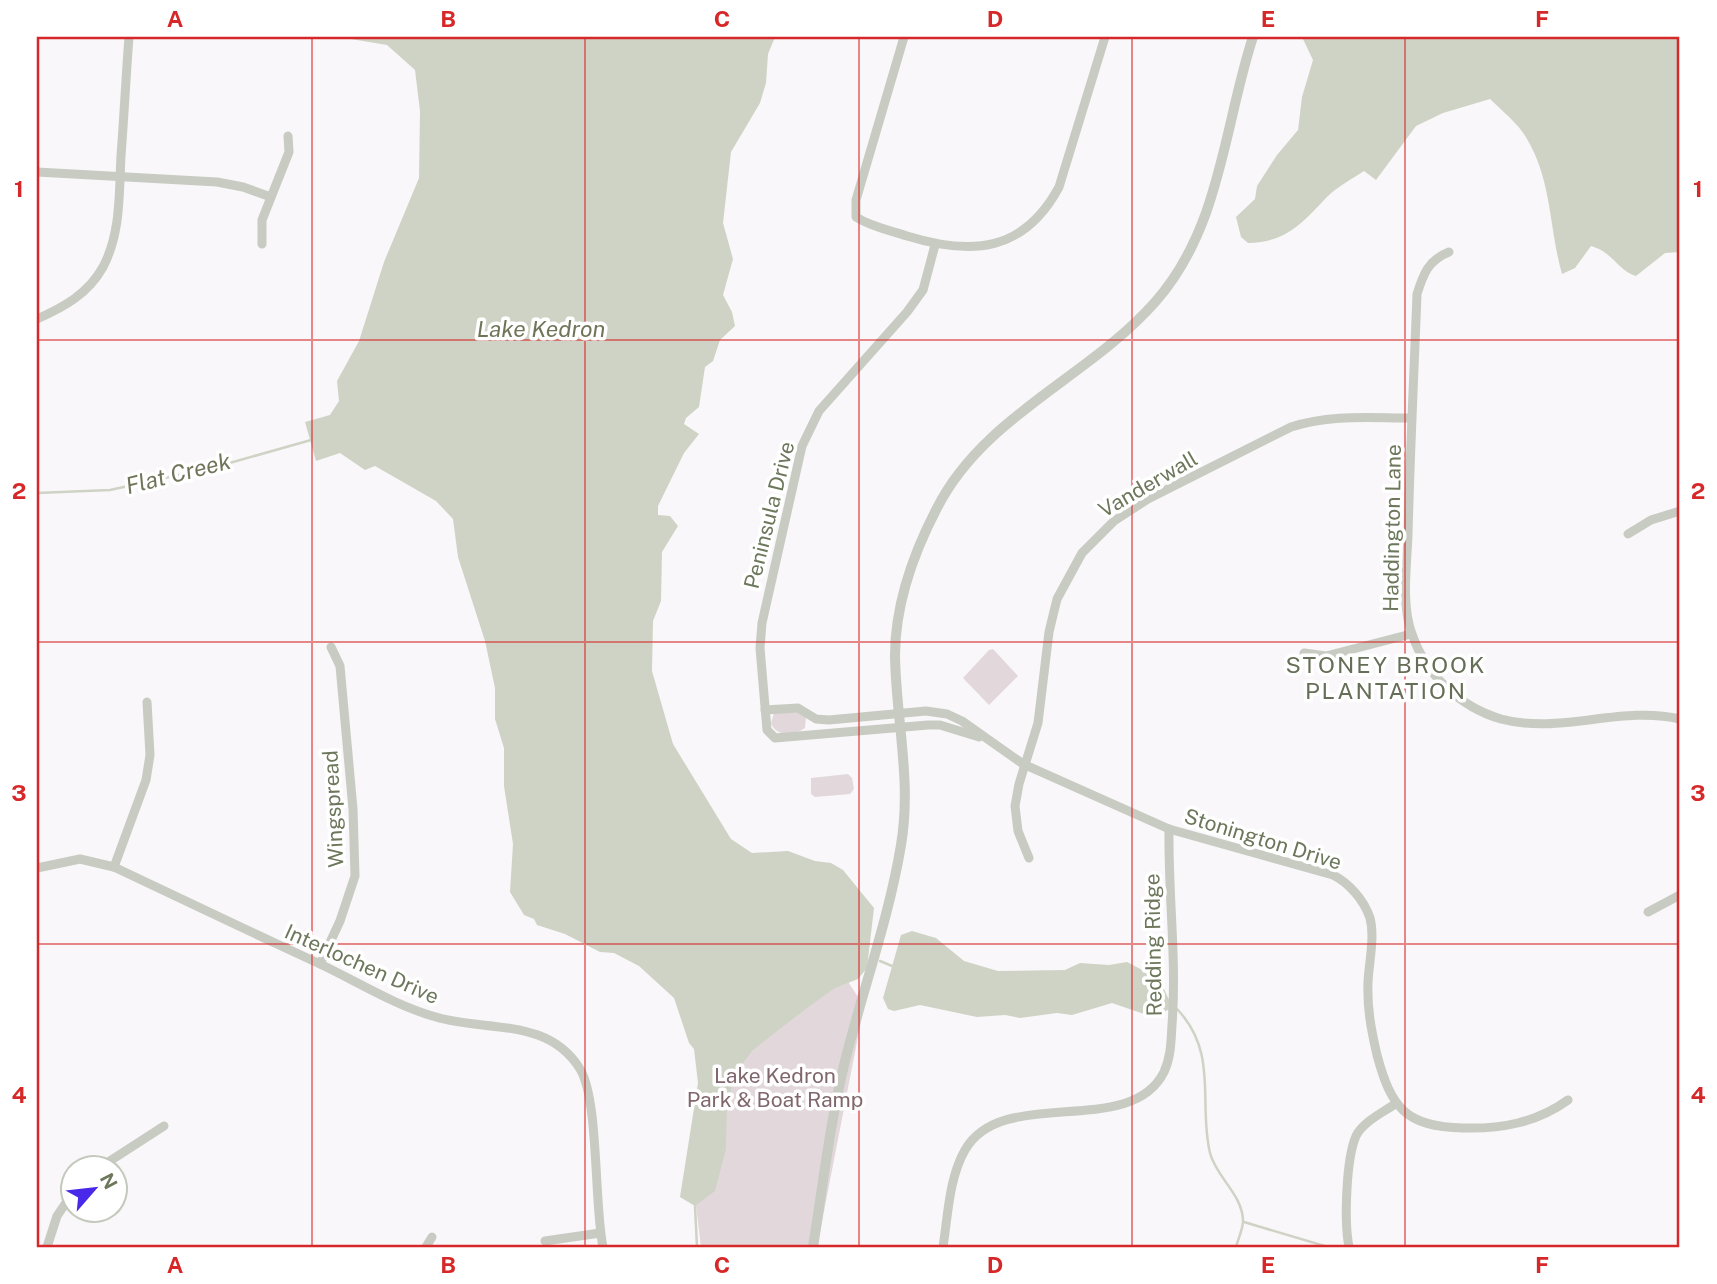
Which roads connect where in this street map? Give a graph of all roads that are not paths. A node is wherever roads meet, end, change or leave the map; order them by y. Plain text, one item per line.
1 (129, 37) edge
2 (904, 37) edge
3 (1105, 37) edge
4 (1253, 37) edge
5 (288, 136) dead end
6 (37, 172) edge
7 (120, 176) junction
8 (271, 197) junction
9 (262, 244) dead end
10 (935, 245) junction
11 (1449, 252) dead end
12 (37, 319) edge
13 (1411, 418) junction
14 (1680, 511) edge
15 (1628, 534) dead end
16 (1411, 634) junction
17 (331, 647) dead end
18 (1304, 653) dead end
19 (147, 702) dead end
20 (765, 710) junction
21 (900, 713) junction
22 (820, 719) junction
23 (1680, 719) edge
24 (902, 728) junction
25 (821, 734) junction
26 (981, 737) junction
27 (1023, 764) junction
28 (1169, 829) junction
29 (1029, 858) dead end
30 (114, 867) junction
31 (37, 868) edge
32 (1680, 895) edge
33 (1648, 912) dead end
34 (320, 964) junction
35 (1568, 1100) dead end
36 (1395, 1104) junction
37 (164, 1126) dead end
38 (121, 1154) edge
39 (60, 1212) edge
40 (600, 1233) junction
41 (432, 1237) dead end
42 (545, 1241) dead end
43 (47, 1247) edge
44 (426, 1247) edge
45 (603, 1247) edge
46 (813, 1247) edge
47 (943, 1247) edge
48 (1349, 1247) edge

1 - 7 street
2 - 10 street
3 - 10 street
4 - 21 street
5 - 8 street
6 - 7 street
7 - 8 street
7 - 12 street
8 - 9 street
10 - 20 street, Peninsula Drive
11 - 13 street, Haddington Lane
13 - 16 street, Haddington Lane
13 - 27 street, Vanderwall
14 - 15 street
16 - 18 street
16 - 23 street, Haddington Lane
17 - 34 street, Wingspread
19 - 30 street
20 - 22 street
20 - 25 street, Peninsula Drive
21 - 22 street
21 - 24 street
21 - 26 street, Stonington Drive
22 - 25 street
24 - 25 street, Peninsula Drive
24 - 26 street, Stonington Drive
24 - 46 street
26 - 27 street, Stonington Drive
27 - 28 street, Stonington Drive
27 - 29 street, Vanderwall
28 - 36 street, Stonington Drive
28 - 47 street, Redding Ridge
30 - 31 street, Interlochen Drive
30 - 34 street, Interlochen Drive
32 - 33 street
34 - 40 street, Interlochen Drive
35 - 36 street
36 - 48 street
37 - 38 street
39 - 43 street
40 - 42 street
40 - 45 street, Interlochen Drive
41 - 44 street

